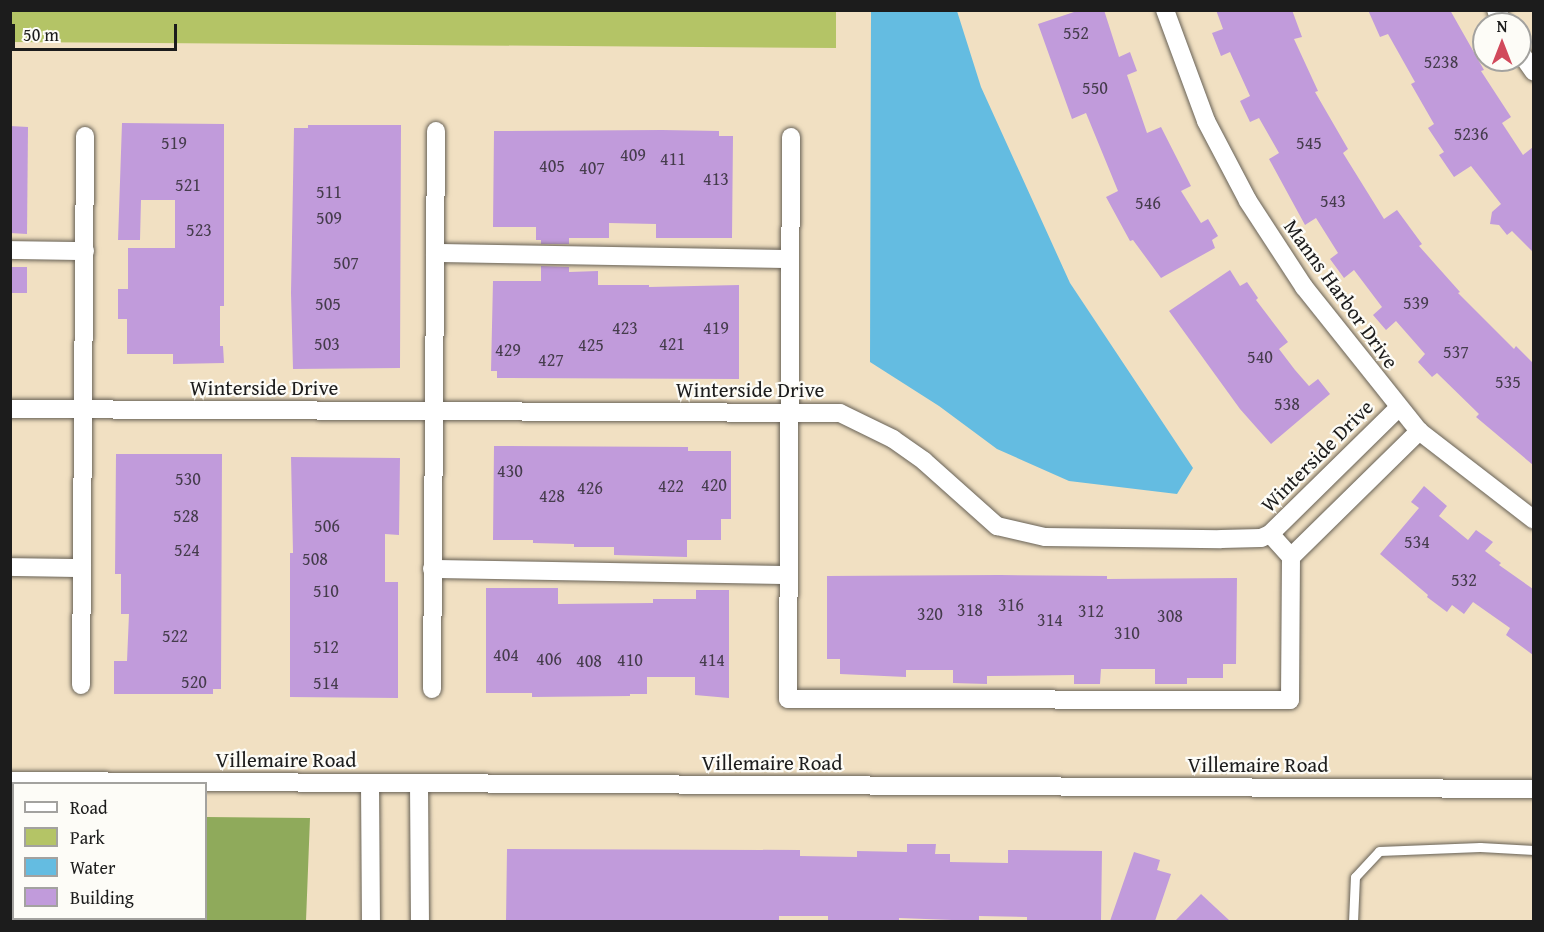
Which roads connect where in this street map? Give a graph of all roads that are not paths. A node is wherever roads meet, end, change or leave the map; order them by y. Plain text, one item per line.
1 (1165, 10) edge
2 (436, 131) dead end
3 (85, 136) dead end
4 (791, 137) dead end
5 (10, 250) edge
6 (85, 251) junction
7 (435, 253) junction
8 (790, 259) junction
9 (1398, 408) junction
10 (10, 409) edge
11 (83, 409) junction
12 (434, 411) junction
13 (790, 413) junction
14 (1419, 431) junction
15 (1533, 520) edge
16 (1270, 534) junction
17 (1290, 557) junction
18 (10, 567) edge
19 (82, 567) junction
20 (432, 569) junction
21 (788, 575) junction
22 (81, 686) dead end
23 (432, 689) dead end
24 (10, 781) edge
25 (190, 782) edge
26 (207, 782) edge
27 (370, 783) junction
28 (419, 783) junction
29 (1533, 789) edge
30 (1533, 850) edge
31 (371, 921) edge
32 (420, 921) edge
33 (1353, 921) edge

1 - 9 street, Manns Harbor Drive
2 - 7 street
3 - 6 street
4 - 8 street
5 - 6 street
6 - 11 street
7 - 8 street
7 - 12 street
8 - 13 street
9 - 14 street, Manns Harbor Drive
9 - 16 street, Winterside Drive
10 - 11 street, Winterside Drive
11 - 12 street, Winterside Drive
11 - 19 street
12 - 13 street, Winterside Drive
12 - 20 street
13 - 16 street, Winterside Drive
13 - 21 street
14 - 15 street, Manns Harbor Drive
14 - 17 street
16 - 17 street
17 - 21 street
18 - 19 street
19 - 22 street
20 - 21 street
20 - 23 street
24 - 25 street, Villemaire Road
26 - 27 street, Villemaire Road
27 - 28 street, Villemaire Road
27 - 31 street
28 - 29 street, Villemaire Road
28 - 32 street
30 - 33 lane

